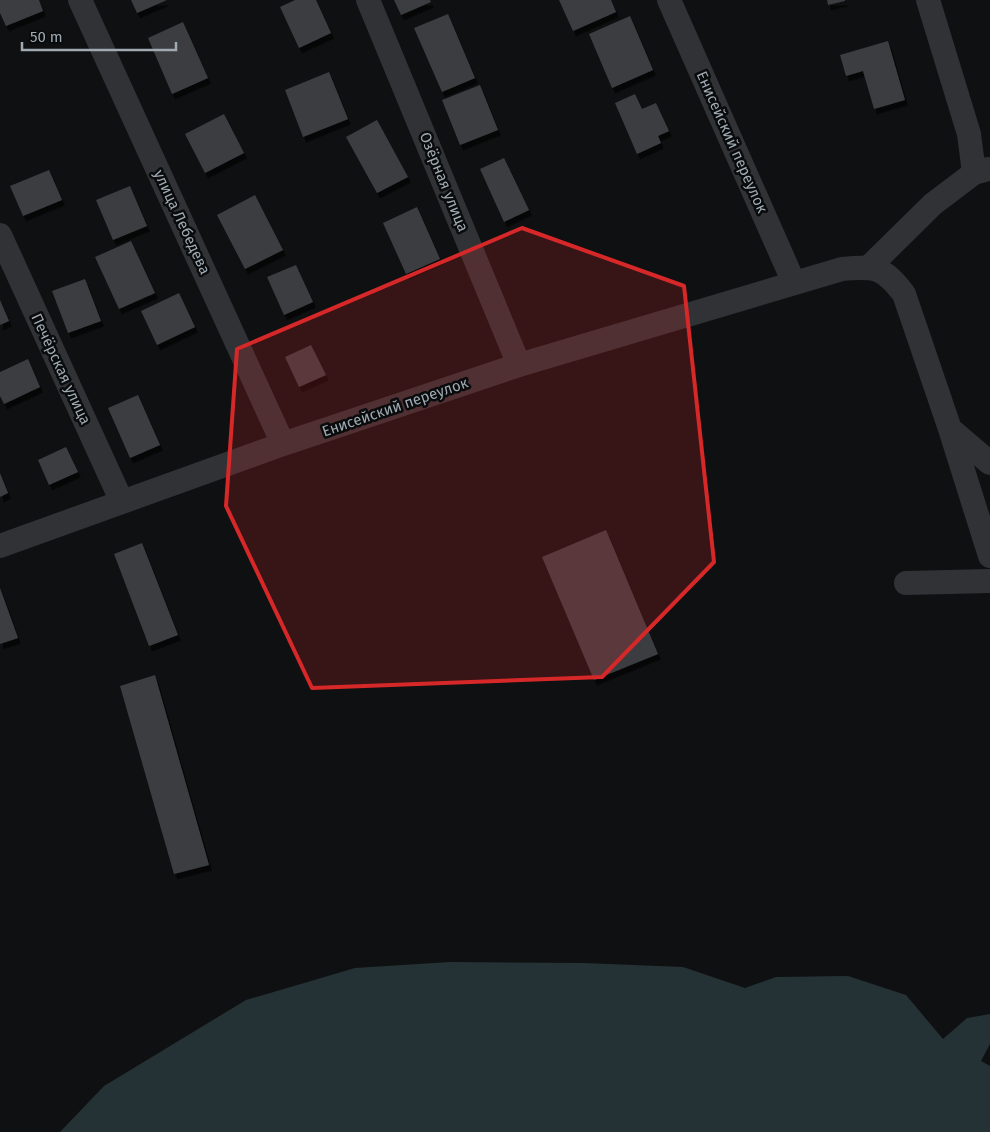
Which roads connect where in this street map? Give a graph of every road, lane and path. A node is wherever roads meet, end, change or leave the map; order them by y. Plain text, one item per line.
1 (80, 0) edge
2 (368, 0) edge
3 (670, 0) edge
4 (928, 0) edge
5 (982, 170) edge
6 (0, 235) edge
7 (869, 267) junction
8 (794, 283) junction
9 (519, 365) junction
10 (950, 429) junction
11 (283, 444) junction
12 (990, 463) edge
13 (122, 502) junction
14 (0, 546) edge
15 (990, 556) edge
16 (990, 582) edge
17 (906, 583) dead end

1 - 11 street, улица Лебедева
2 - 9 street, Озёрная улица
3 - 8 street, Енисейский переулок
4 - 5 street
5 - 7 street
6 - 13 street, Печёрская улица
7 - 8 street, Енисейский переулок
7 - 10 street
8 - 9 street, Енисейский переулок
9 - 11 street, Енисейский переулок
10 - 12 street
10 - 15 street
11 - 13 street, Енисейский переулок
13 - 14 street, Енисейский переулок
16 - 17 street

